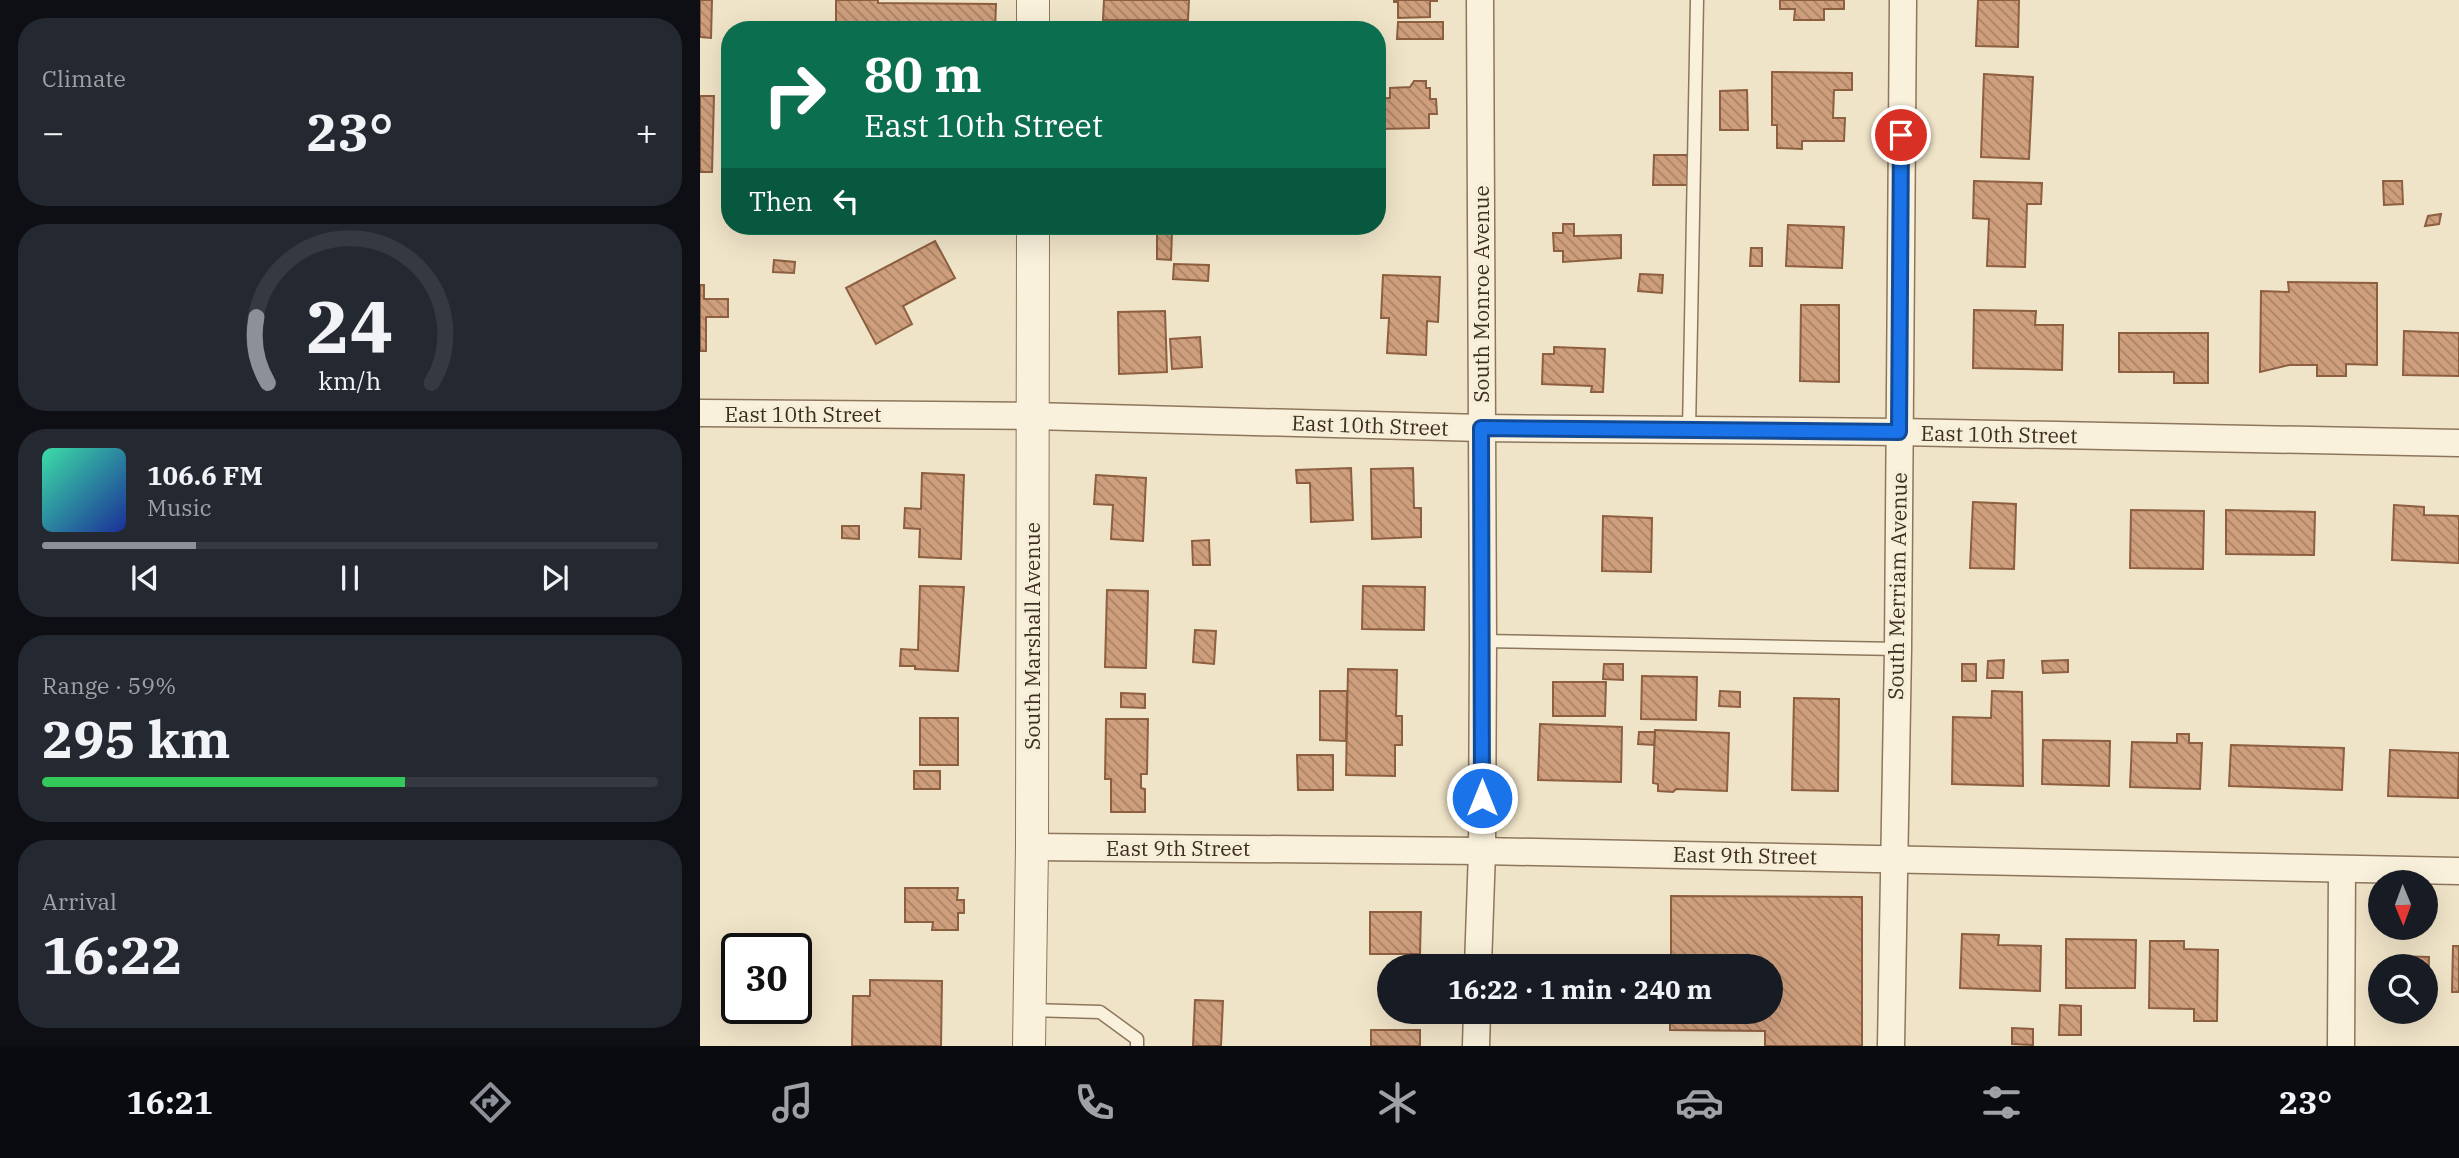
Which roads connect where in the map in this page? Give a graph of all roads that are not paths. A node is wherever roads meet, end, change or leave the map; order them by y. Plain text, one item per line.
1 (1033, 0) edge
2 (1480, 0) edge
3 (1696, 0) edge
4 (1903, 0) edge
5 (1033, 21) edge
6 (1033, 235) edge
7 (700, 413) edge
8 (1033, 416) junction
9 (1481, 428) junction
10 (1689, 431) junction
11 (1899, 432) junction
12 (2459, 443) edge
13 (1483, 641) junction
14 (1898, 649) junction
15 (1032, 847) junction
16 (1482, 850) junction
17 (1895, 858) junction
18 (2342, 870) junction
19 (2459, 871) edge
20 (1478, 954) edge
21 (1029, 1010) junction
22 (1477, 1024) edge
23 (1029, 1046) edge
24 (1137, 1046) edge
25 (1476, 1046) edge
26 (1891, 1046) edge
27 (2341, 1046) edge

1 - 5 street
2 - 9 street, South Monroe Avenue
3 - 10 lane
4 - 11 street, South Merriam Avenue
6 - 8 street, South Marshall Avenue
7 - 8 street, East 10th Street
8 - 9 street, East 10th Street
8 - 15 street, South Marshall Avenue
9 - 10 street, East 10th Street
9 - 13 street, South Monroe Avenue
10 - 11 street, East 10th Street
11 - 12 street, East 10th Street
11 - 14 street, South Merriam Avenue
13 - 14 lane
13 - 16 street, South Monroe Avenue
14 - 17 street, South Merriam Avenue
15 - 16 street, East 9th Street
15 - 21 street, South Marshall Avenue
16 - 17 street, East 9th Street
16 - 20 street, South Monroe Avenue
17 - 18 street, East 9th Street
17 - 26 street, South Merriam Avenue
18 - 19 street, East 9th Street
18 - 27 street
21 - 23 street, South Marshall Avenue
21 - 24 lane
22 - 25 street

